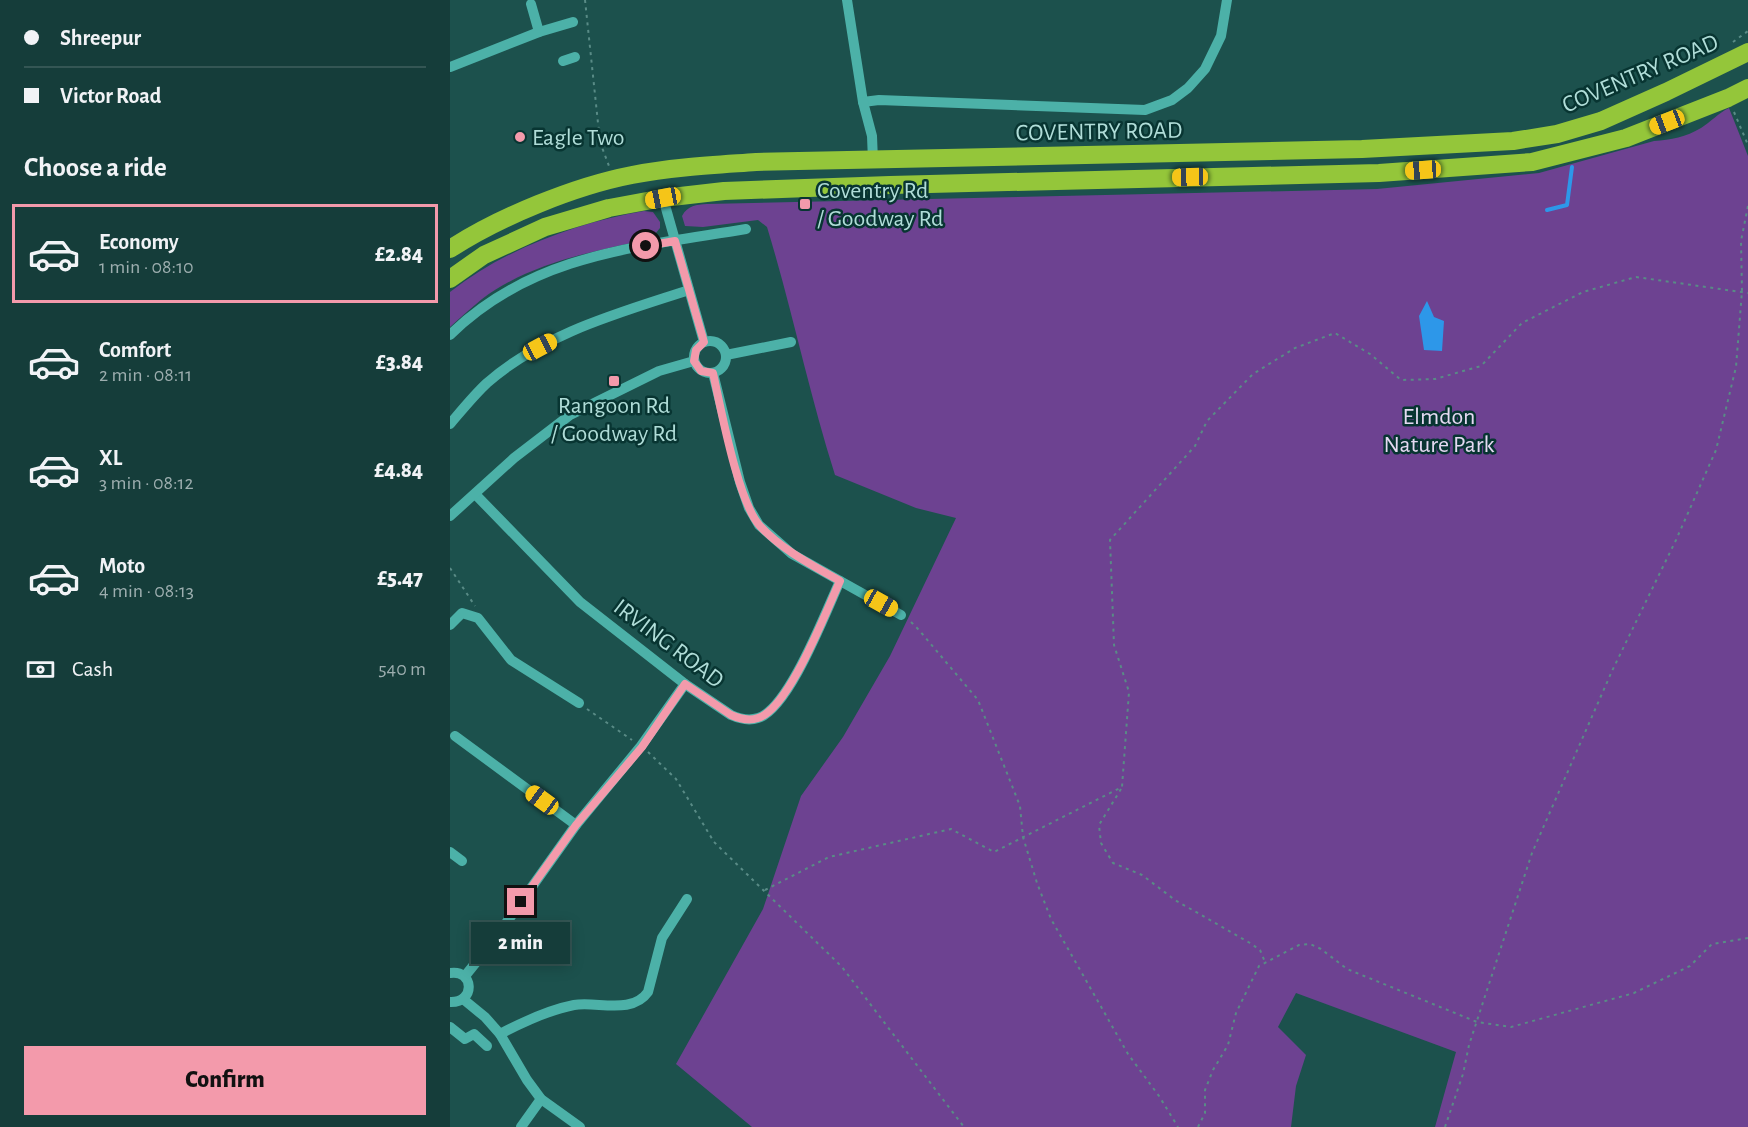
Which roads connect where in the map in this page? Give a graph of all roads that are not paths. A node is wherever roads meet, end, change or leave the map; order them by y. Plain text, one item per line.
1 (848, 0) edge
2 (1227, 0) edge
3 (531, 4) dead end
4 (573, 22) dead end
5 (539, 32) junction
6 (1748, 44) edge
7 (1730, 52) junction
8 (1748, 52) edge
9 (575, 57) dead end
10 (563, 61) dead end
11 (1748, 66) edge
12 (450, 67) edge
13 (1748, 88) edge
14 (863, 102) junction
15 (1601, 121) junction
16 (873, 161) junction
17 (663, 198) junction
18 (746, 229) dead end
19 (675, 241) junction
20 (450, 249) edge
21 (484, 255) junction
22 (450, 270) edge
23 (450, 279) edge
24 (690, 290) junction
25 (450, 335) edge
26 (704, 342) junction
27 (791, 342) dead end
28 (726, 355) junction
29 (694, 361) junction
30 (713, 373) junction
31 (450, 424) edge
32 (475, 494) junction
33 (450, 516) edge
34 (840, 581) junction
35 (901, 615) road end
36 (450, 625) edge
37 (685, 684) junction
38 (579, 703) road end
39 (454, 736) dead end
40 (576, 825) junction
41 (450, 852) edge
42 (462, 861) dead end
43 (687, 899) dead end
44 (450, 973) edge
45 (465, 976) junction
46 (463, 999) junction
47 (450, 1002) edge
48 (450, 1028) edge
49 (500, 1034) junction
50 (487, 1046) dead end
51 (541, 1099) junction
52 (521, 1127) edge
53 (580, 1127) edge

1 - 14 street
2 - 14 street
3 - 5 street
4 - 5 street
5 - 12 street
6 - 7 street
7 - 8 highway, COVENTRY ROAD
7 - 15 highway, COVENTRY ROAD
9 - 10 street
11 - 15 highway
13 - 17 highway, COVENTRY ROAD
14 - 16 street
15 - 16 highway, COVENTRY ROAD
16 - 20 highway, COVENTRY ROAD
17 - 19 street
17 - 21 highway, COVENTRY ROAD
18 - 19 street
19 - 24 street
19 - 25 street
21 - 22 highway
21 - 23 highway, COVENTRY ROAD
24 - 26 street
24 - 31 street
26 - 28 street
26 - 29 street
27 - 28 street
28 - 30 street
29 - 30 street
29 - 32 street
30 - 34 street
32 - 33 street
32 - 37 street, IRVING ROAD
34 - 35 street
34 - 37 street, IRVING ROAD
36 - 38 street
37 - 40 street
39 - 40 street
40 - 45 street
41 - 42 street
43 - 49 street
44 - 45 street
45 - 46 street
46 - 47 street
46 - 49 street
48 - 50 street
49 - 51 street
51 - 52 street
51 - 53 street

